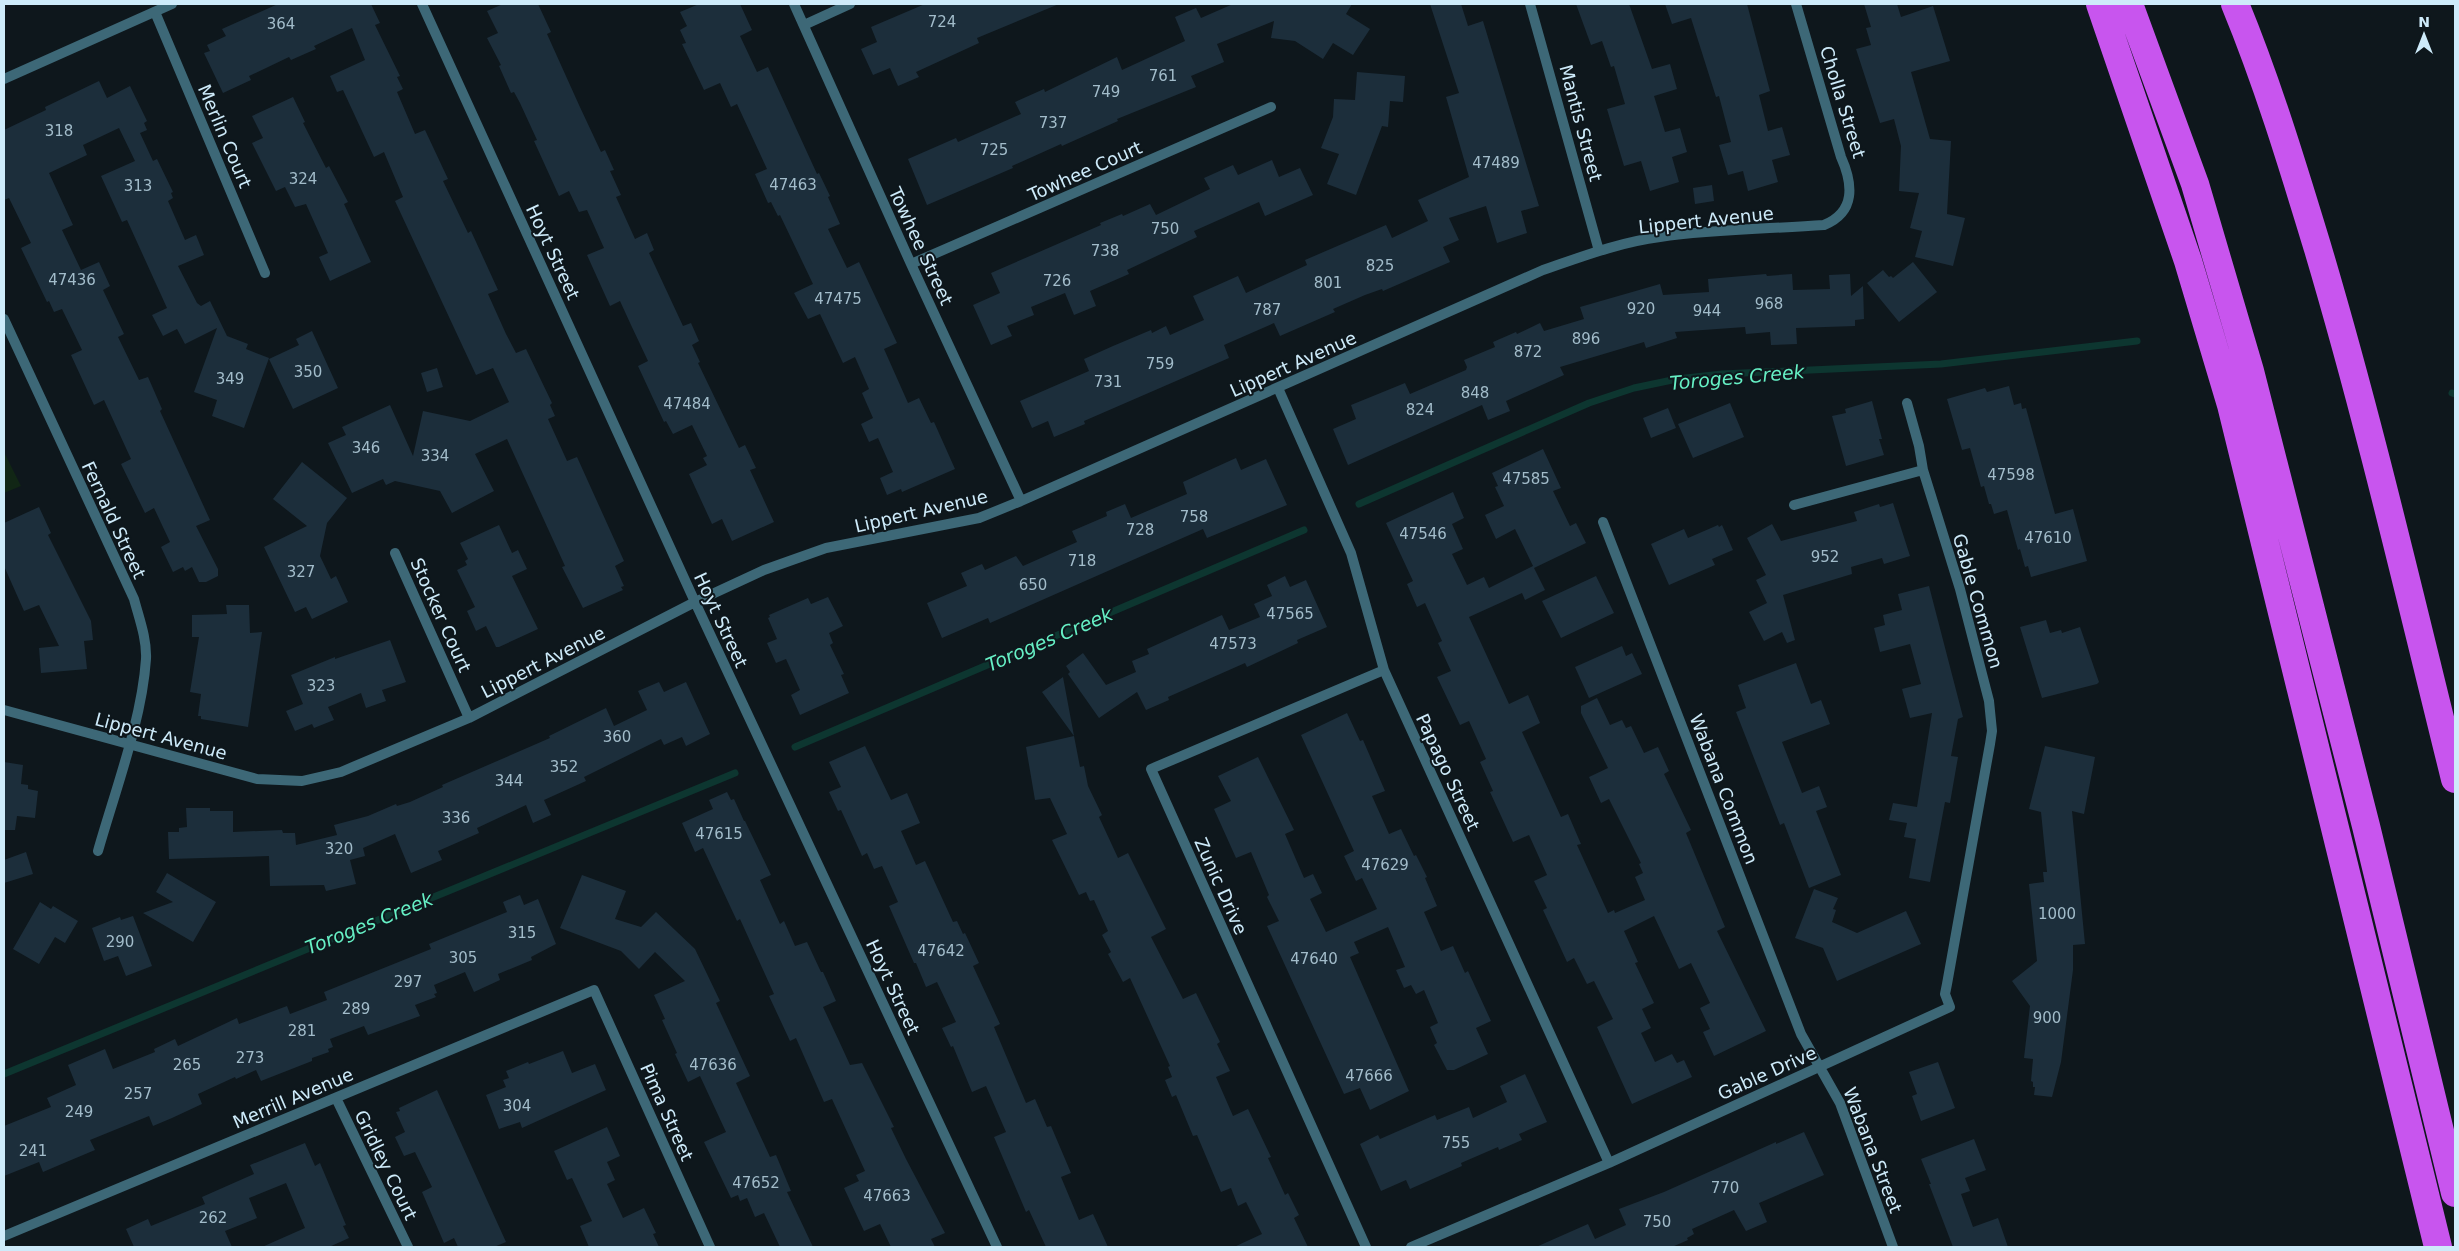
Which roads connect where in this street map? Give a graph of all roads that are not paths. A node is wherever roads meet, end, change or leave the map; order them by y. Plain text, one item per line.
1 (172, 4) edge
2 (422, 4) edge
3 (794, 4) edge
4 (850, 4) edge
5 (1530, 4) edge
6 (1796, 4) edge
7 (2100, 4) edge
8 (2129, 4) edge
9 (2235, 4) edge
10 (154, 12) junction
11 (804, 25) junction
12 (4, 79) edge
13 (1271, 107) dead end
14 (1844, 210) joint
15 (1599, 251) junction
16 (911, 264) junction
17 (265, 273) dead end
18 (4, 319) edge
19 (1278, 388) junction
20 (1907, 404) dead end
21 (1923, 470) junction
22 (1021, 501) junction
23 (1794, 505) dead end
24 (1603, 522) dead end
25 (395, 553) dead end
26 (695, 602) junction
27 (1384, 670) junction
28 (4, 710) edge
29 (469, 718) junction
30 (128, 745) junction
31 (2455, 779) edge
32 (1978, 810) joint
33 (98, 851) dead end
34 (594, 990) joint
35 (1819, 1067) junction
36 (336, 1098) junction
37 (1609, 1163) junction
38 (2455, 1193) edge
39 (4, 1236) edge
40 (408, 1247) edge
41 (710, 1247) edge
42 (996, 1247) edge
43 (1366, 1247) edge
44 (1412, 1247) edge
45 (1893, 1247) edge
46 (2438, 1247) edge

1 - 10 street
2 - 26 street, Hoyt Street
3 - 11 street, Towhee Street
4 - 11 street
5 - 15 street, Mantis Street
6 - 14 street, Cholla Street
7 - 46 highway
8 - 38 highway
9 - 31 highway
10 - 12 street
10 - 17 street, Merlin Court
11 - 16 street, Towhee Street
13 - 16 street, Towhee Court
14 - 15 street, Lippert Avenue
15 - 19 street, Lippert Avenue
16 - 22 street, Towhee Street
18 - 30 street, Fernald Street
19 - 22 street, Lippert Avenue
19 - 27 street, Papago Street
20 - 21 street, Gable Common
21 - 23 street
21 - 32 street, Gable Common
22 - 26 street, Lippert Avenue
24 - 35 street, Wabana Common
25 - 29 street, Stocker Court
26 - 29 street, Lippert Avenue
26 - 42 street, Hoyt Street
27 - 37 street, Papago Street
27 - 43 street, Zunic Drive
28 - 30 street, Lippert Avenue
29 - 30 street, Lippert Avenue
30 - 33 street, Fernald Street
32 - 35 street, Gable Drive
34 - 36 street, Merrill Avenue
34 - 41 street, Pima Street
35 - 37 street, Gable Drive
35 - 45 street, Wabana Street
36 - 39 street, Merrill Avenue
36 - 40 street, Gridley Court
37 - 44 street, Gable Drive

